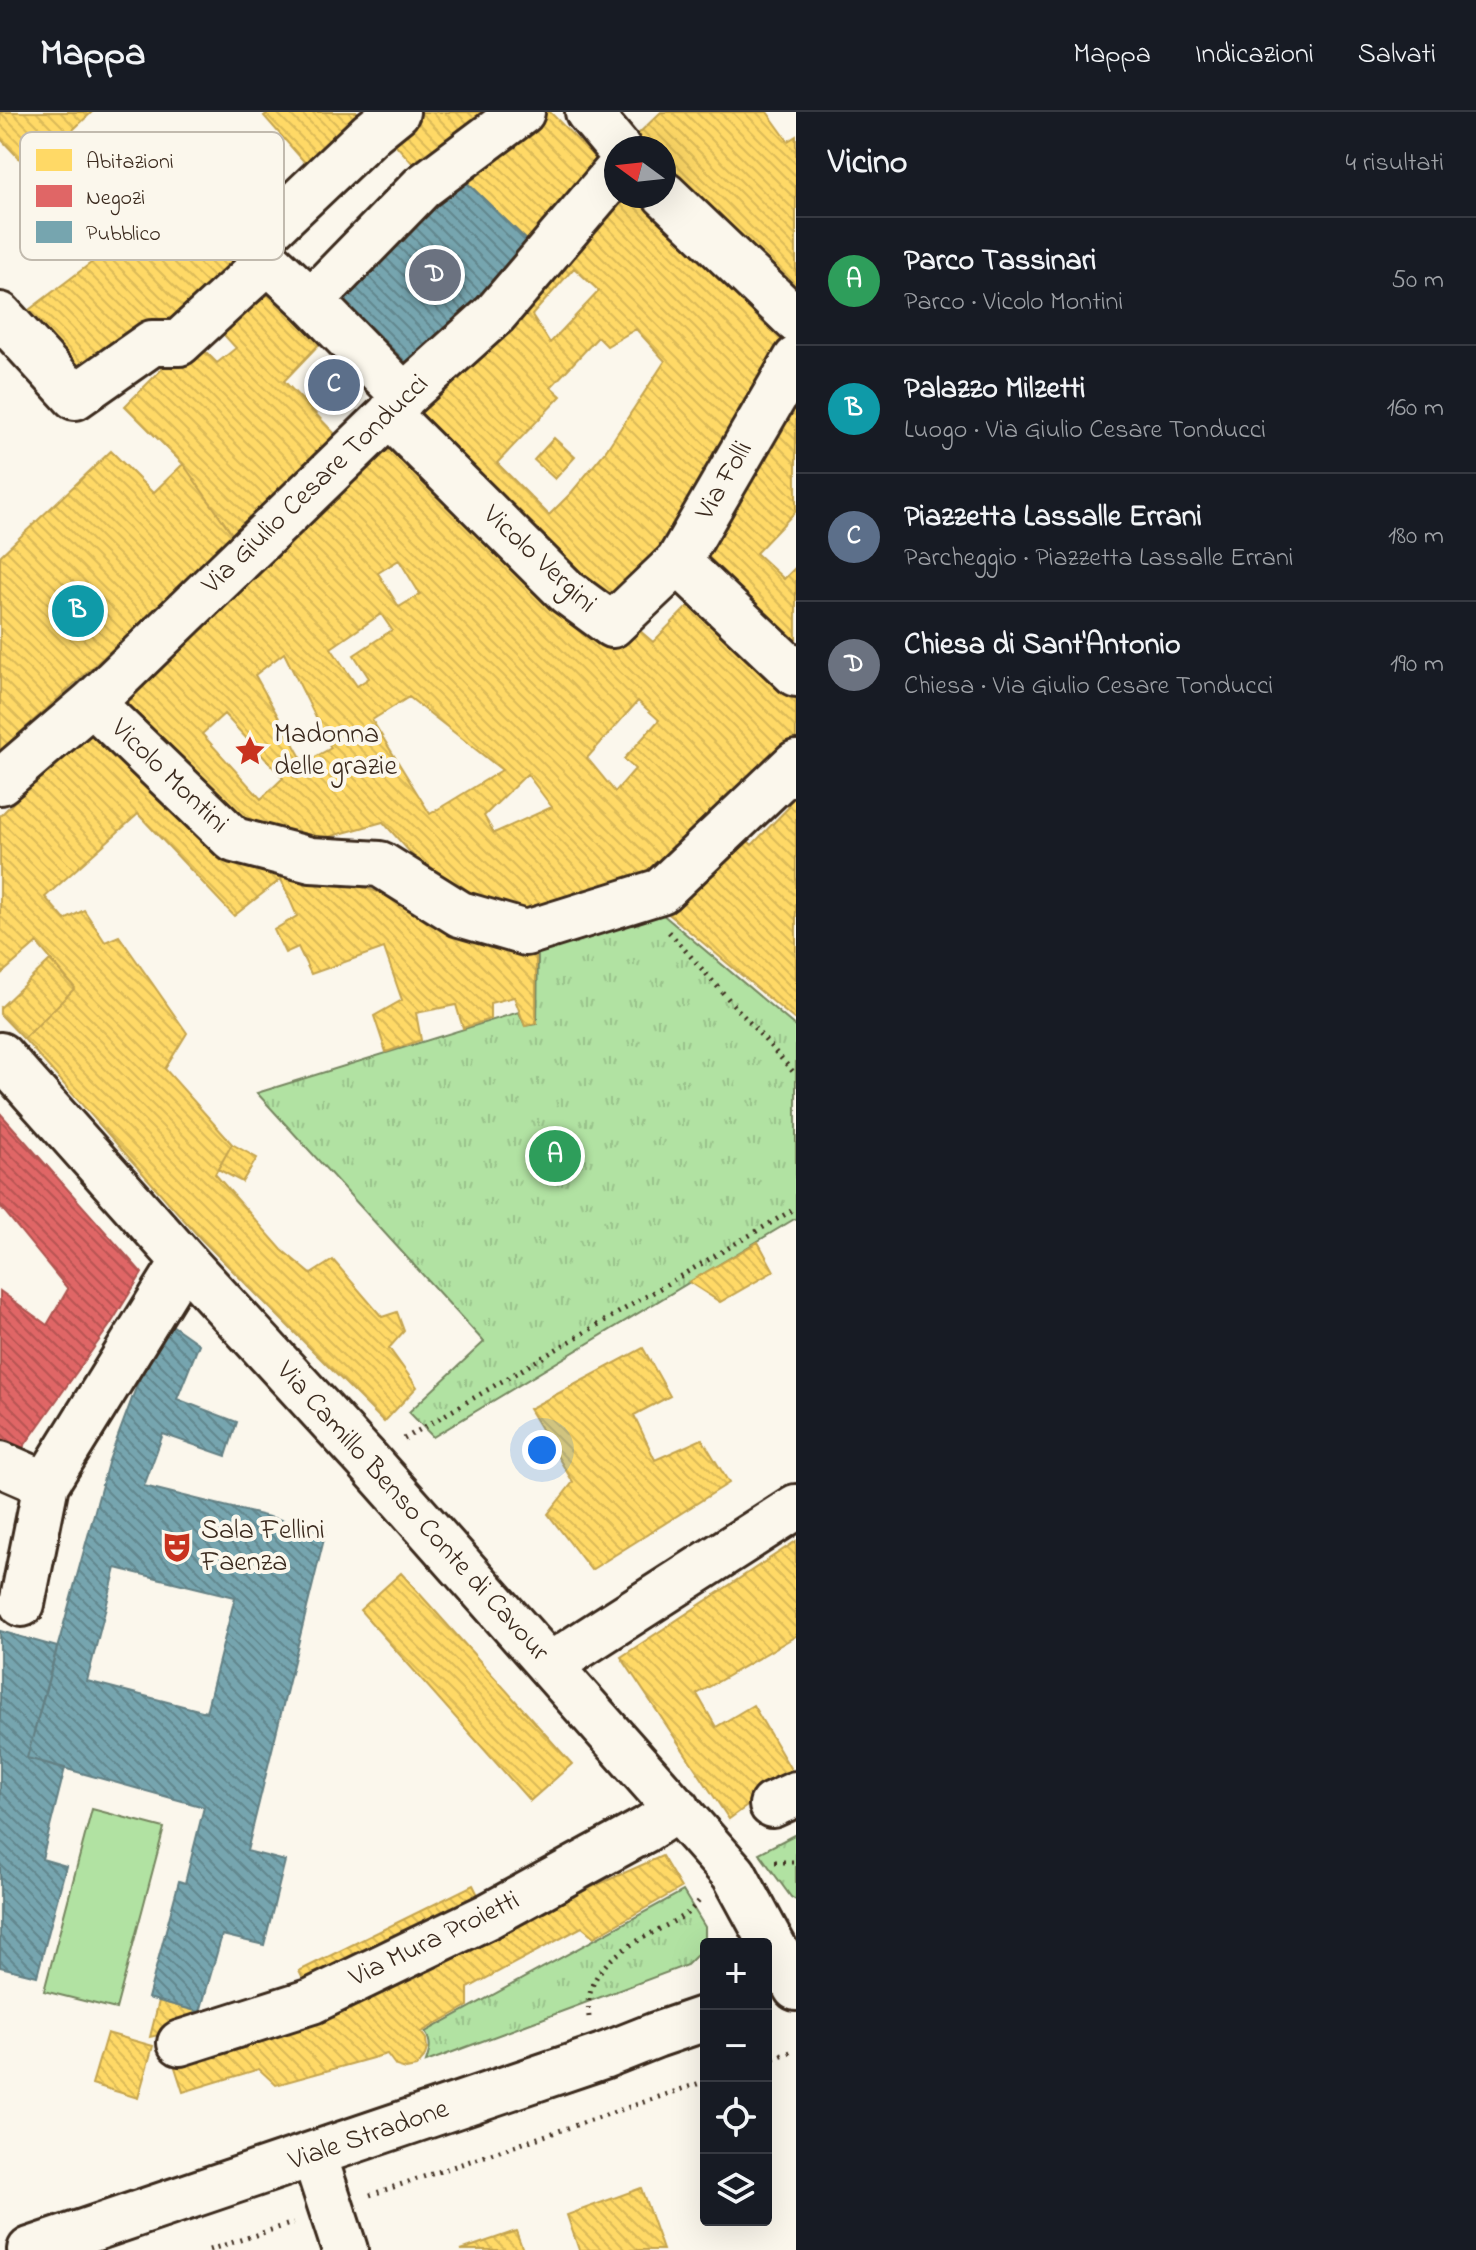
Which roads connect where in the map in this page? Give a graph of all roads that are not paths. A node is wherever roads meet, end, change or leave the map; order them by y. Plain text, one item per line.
1 (397, 112) edge
2 (522, 112) edge
3 (610, 135) edge
4 (676, 205) edge
5 (284, 216) edge
6 (268, 261) joint
7 (323, 314) junction
8 (0, 315) edge
9 (796, 320) edge
10 (796, 359) edge
11 (396, 406) junction
12 (678, 562) junction
13 (796, 674) edge
14 (92, 703) junction
15 (796, 763) edge
16 (0, 782) edge
17 (0, 1055) edge
18 (184, 1261) junction
19 (0, 1464) edge
20 (46, 1484) junction
21 (796, 1507) edge
22 (22, 1604) dead end
23 (550, 1665) junction
24 (678, 1809) junction
25 (796, 1988) edge
26 (772, 1996) edge
27 (700, 2020) edge
28 (180, 2043) dead end
29 (314, 2155) junction
30 (30, 2250) edge
31 (345, 2250) edge

1 - 5 street
2 - 7 street
3 - 11 street, Via Giulio Cesare Tonducci
4 - 9 street
6 - 7 street
6 - 8 street
7 - 11 street
10 - 12 street, Via Folli
11 - 12 street, Vicolo Vergini
11 - 14 street, Via Giulio Cesare Tonducci
12 - 13 street
14 - 15 street, Vicolo Montini
14 - 16 street, Via Giulio Cesare Tonducci
17 - 18 street, Via Camillo Benso Conte di Cavour
18 - 20 street
18 - 23 street, Via Camillo Benso Conte di Cavour
19 - 20 street
20 - 22 street
21 - 23 street
23 - 24 street, Via Camillo Benso Conte di Cavour
24 - 25 street, Via Camillo Benso Conte di Cavour
24 - 28 street, Via Mura Proietti
25 - 26 street
27 - 29 street, Viale Stradone
29 - 30 street, Viale Stradone
29 - 31 street

